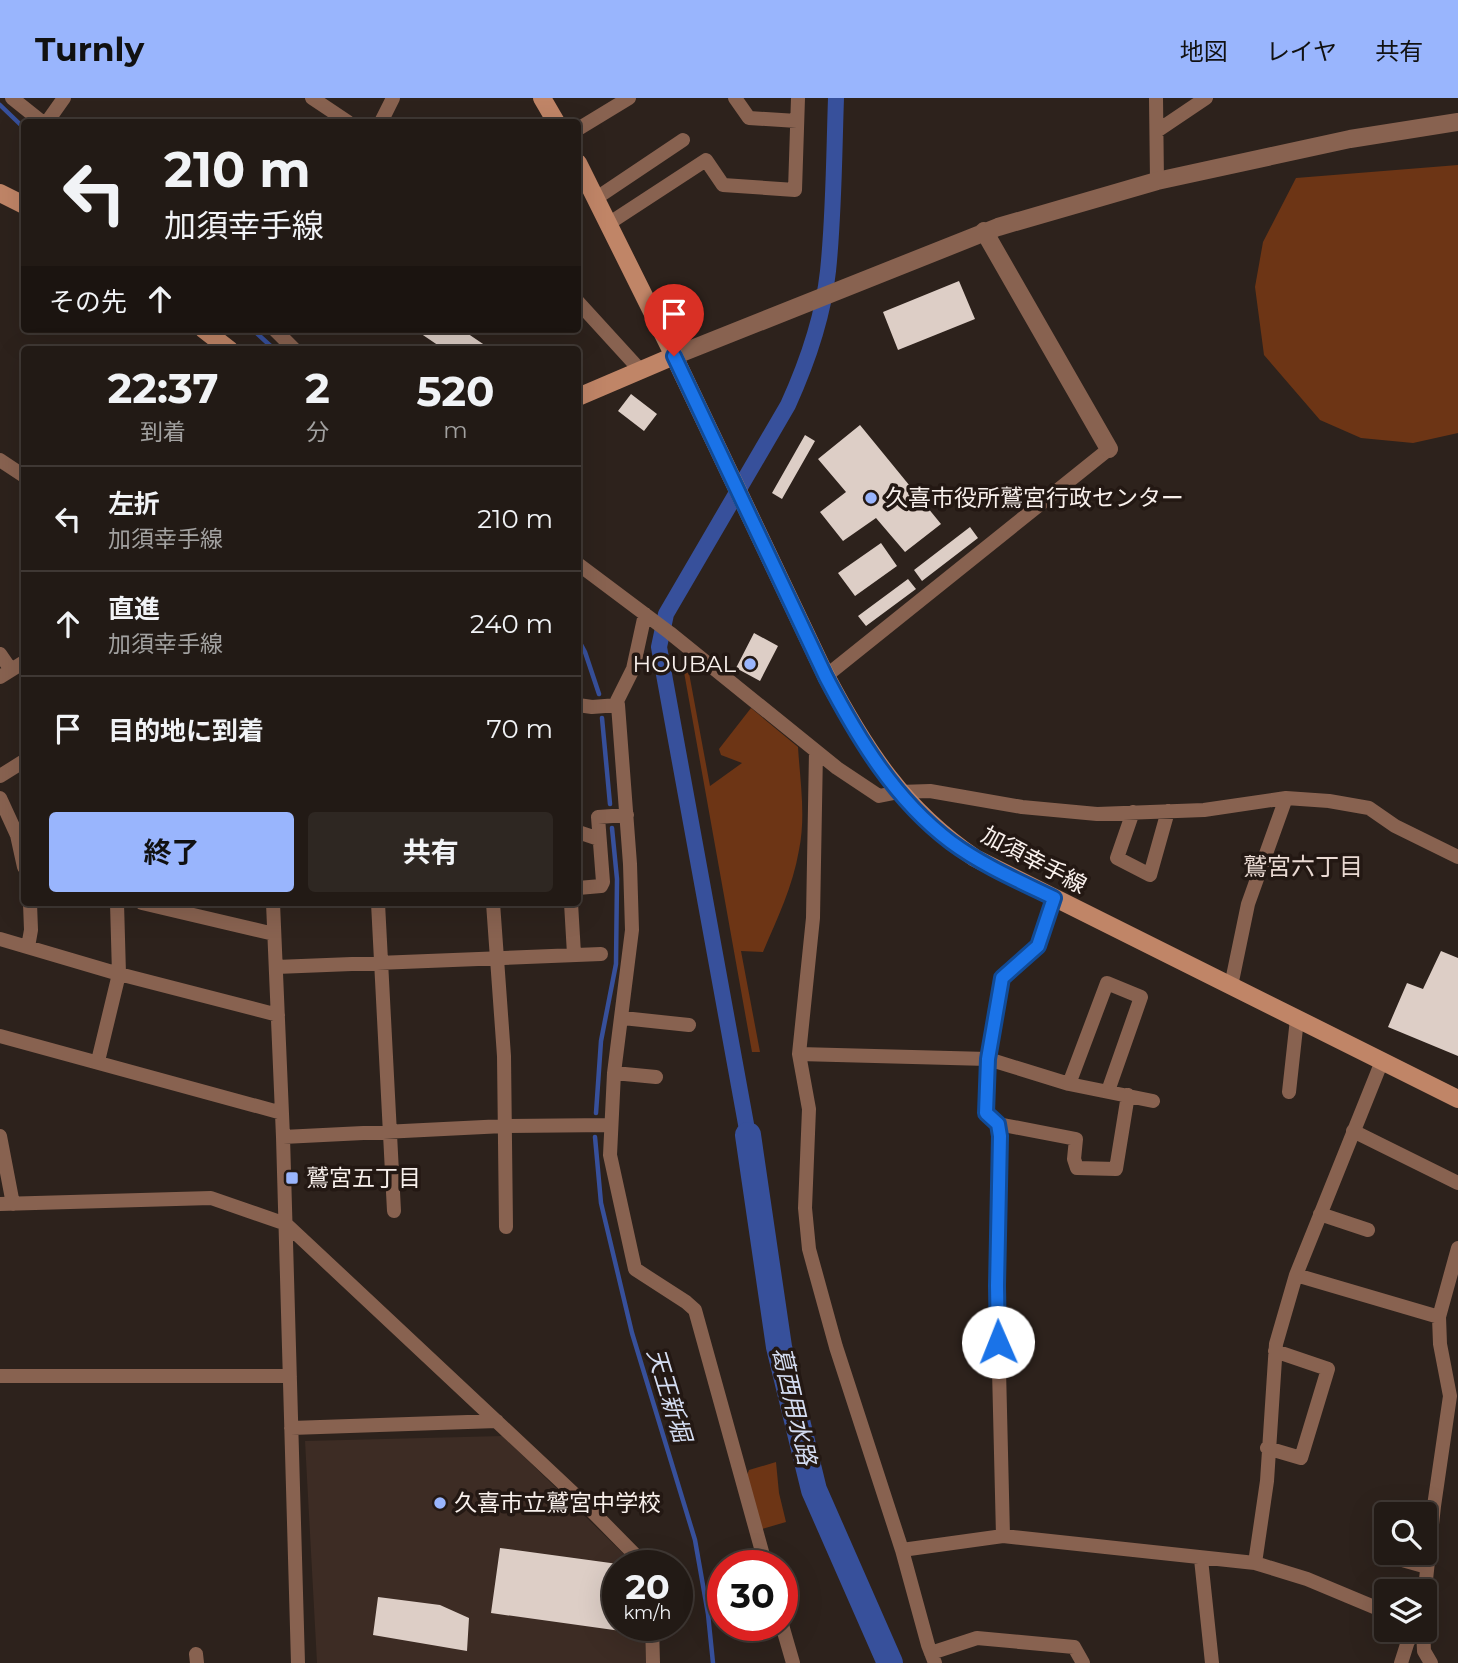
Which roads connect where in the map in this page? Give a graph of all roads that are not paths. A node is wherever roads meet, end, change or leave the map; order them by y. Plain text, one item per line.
1 (12, 98) edge
2 (64, 98) edge
3 (312, 98) edge
4 (393, 98) edge
5 (542, 98) edge
6 (629, 98) edge
7 (735, 98) edge
8 (798, 98) edge
9 (1156, 98) edge
10 (1206, 98) edge
11 (40, 119) edge
12 (46, 119) edge
13 (344, 119) edge
14 (383, 119) edge
15 (554, 119) edge
16 (797, 121) junction
17 (1458, 122) edge
18 (581, 128) edge
19 (1157, 131) junction
20 (683, 139) dead end
21 (581, 169) edge
22 (1157, 181) junction
23 (0, 193) edge
24 (595, 199) junction
25 (21, 204) edge
26 (608, 225) junction
27 (984, 231) junction
28 (581, 305) edge
29 (208, 333) edge
30 (278, 333) edge
31 (225, 346) edge
32 (291, 346) edge
33 (674, 356) junction
34 (641, 371) junction
35 (581, 396) edge
36 (1109, 449) joint
37 (0, 460) edge
38 (21, 474) edge
39 (581, 566) edge
40 (649, 618) junction
41 (0, 654) edge
42 (21, 664) edge
43 (5, 674) edge
44 (826, 677) junction
45 (581, 705) edge
46 (618, 705) junction
47 (816, 751) junction
48 (21, 763) edge
49 (0, 776) edge
50 (899, 792) junction
51 (0, 798) edge
52 (1286, 798) junction
53 (1168, 811) junction
54 (1132, 813) junction
55 (626, 815) junction
56 (581, 833) edge
57 (599, 839) junction
58 (21, 855) edge
59 (1458, 857) edge
60 (581, 888) edge
61 (1054, 898) junction
62 (30, 906) edge
63 (117, 906) edge
64 (170, 906) edge
65 (273, 906) edge
66 (378, 906) edge
67 (493, 906) edge
68 (572, 906) edge
69 (189, 908) edge
70 (274, 934) junction
71 (0, 939) edge
72 (28, 947) junction
73 (575, 954) junction
74 (601, 954) dead end
75 (497, 956) junction
76 (382, 962) junction
77 (276, 967) junction
78 (119, 974) junction
79 (1231, 986) junction
80 (278, 1015) junction
81 (623, 1018) junction
82 (1297, 1019) junction
83 (689, 1025) dead end
84 (0, 1035) edge
85 (799, 1054) junction
86 (988, 1059) junction
87 (98, 1061) junction
88 (1382, 1061) junction
89 (614, 1073) junction
90 (656, 1077) dead end
91 (1069, 1084) junction
92 (1108, 1091) junction
93 (1289, 1092) dead end
94 (1128, 1096) junction
95 (1458, 1099) edge
96 (1153, 1101) dead end
97 (282, 1114) junction
98 (998, 1124) junction
99 (611, 1125) junction
100 (504, 1126) junction
101 (1353, 1131) junction
102 (389, 1133) junction
103 (0, 1136) edge
104 (284, 1137) junction
105 (1458, 1183) edge
106 (6, 1204) edge
107 (394, 1211) dead end
108 (1320, 1214) junction
109 (286, 1224) junction
110 (506, 1227) dead end
111 (1368, 1230) dead end
112 (1458, 1248) edge
113 (1296, 1275) junction
114 (1439, 1317) junction
115 (1275, 1351) junction
116 (0, 1376) edge
117 (290, 1376) junction
118 (497, 1421) junction
119 (291, 1428) junction
120 (1267, 1448) junction
121 (1003, 1536) junction
122 (630, 1550) edge
123 (762, 1550) edge
124 (902, 1550) junction
125 (1201, 1559) junction
126 (1255, 1563) junction
127 (1420, 1565) edge
128 (1427, 1567) junction
129 (1426, 1579) edge
130 (1374, 1607) edge
131 (652, 1641) edge
132 (787, 1641) edge
133 (1408, 1642) edge
134 (1423, 1642) edge
135 (933, 1658) edge
136 (298, 1663) edge
137 (653, 1663) edge
138 (793, 1663) edge
139 (1083, 1663) edge
140 (1212, 1663) edge
141 (1401, 1663) edge
142 (1431, 1663) edge

1 - 11 street
2 - 12 street
3 - 13 street
4 - 14 street
5 - 15 main road
6 - 18 street
7 - 16 street
8 - 16 street
9 - 19 street
10 - 19 street
16 - 26 street
17 - 22 street
19 - 22 street
20 - 24 street
21 - 24 main road
22 - 27 street
23 - 25 main road
24 - 26 main road
26 - 33 main road
27 - 33 street
27 - 36 street
28 - 34 street
29 - 31 main road
30 - 32 street
33 - 34 main road
33 - 44 main road, 加須幸手線
34 - 35 main road
36 - 44 street
37 - 38 street
39 - 40 street
40 - 46 street
40 - 47 street
41 - 43 street
42 - 43 street
44 - 50 main road, 加須幸手線
45 - 46 street
46 - 55 street
47 - 50 street
47 - 85 street
48 - 49 street
50 - 54 street
50 - 61 main road, 加須幸手線
51 - 58 street
52 - 53 street
52 - 59 street
52 - 79 street
53 - 54 street
53 - 54 street
55 - 57 street
55 - 81 street
56 - 57 street
57 - 60 street
61 - 79 main road, 加須幸手線
61 - 86 street
62 - 72 street
63 - 78 street
64 - 69 street
65 - 70 street
66 - 76 street
67 - 75 street
68 - 73 street
69 - 70 street
70 - 77 street
71 - 72 street
72 - 78 street
73 - 74 street
73 - 75 street
75 - 76 street
75 - 100 street
76 - 77 street
76 - 102 street
77 - 80 street
78 - 80 street
78 - 87 street
79 - 82 main road, 加須幸手線
80 - 97 street
81 - 83 street
81 - 89 street
82 - 88 main road, 加須幸手線
82 - 93 street
84 - 87 street
85 - 86 street
85 - 124 street
86 - 91 street
86 - 98 street
87 - 97 street
88 - 95 main road, 加須幸手線
88 - 101 street
89 - 90 street
89 - 99 street
91 - 92 street
91 - 92 street
92 - 94 street
94 - 96 street
94 - 98 street
97 - 104 street
98 - 121 street
99 - 100 street
99 - 123 street
100 - 102 street
100 - 110 street
101 - 105 street
101 - 108 street
102 - 104 street
102 - 107 street
103 - 106 street
104 - 109 street
106 - 109 street
108 - 111 street
108 - 113 street
109 - 117 street
109 - 118 street
112 - 114 street
113 - 114 street
113 - 115 street
114 - 128 street
115 - 120 street
115 - 120 street
116 - 117 street
117 - 119 street
118 - 119 street
118 - 122 street
119 - 136 street
120 - 126 street
121 - 124 street
121 - 125 street
124 - 135 street
125 - 126 street
125 - 140 street
126 - 130 street
127 - 128 street
128 - 129 street
131 - 137 street
132 - 138 street
133 - 141 street
134 - 142 street
135 - 139 street

